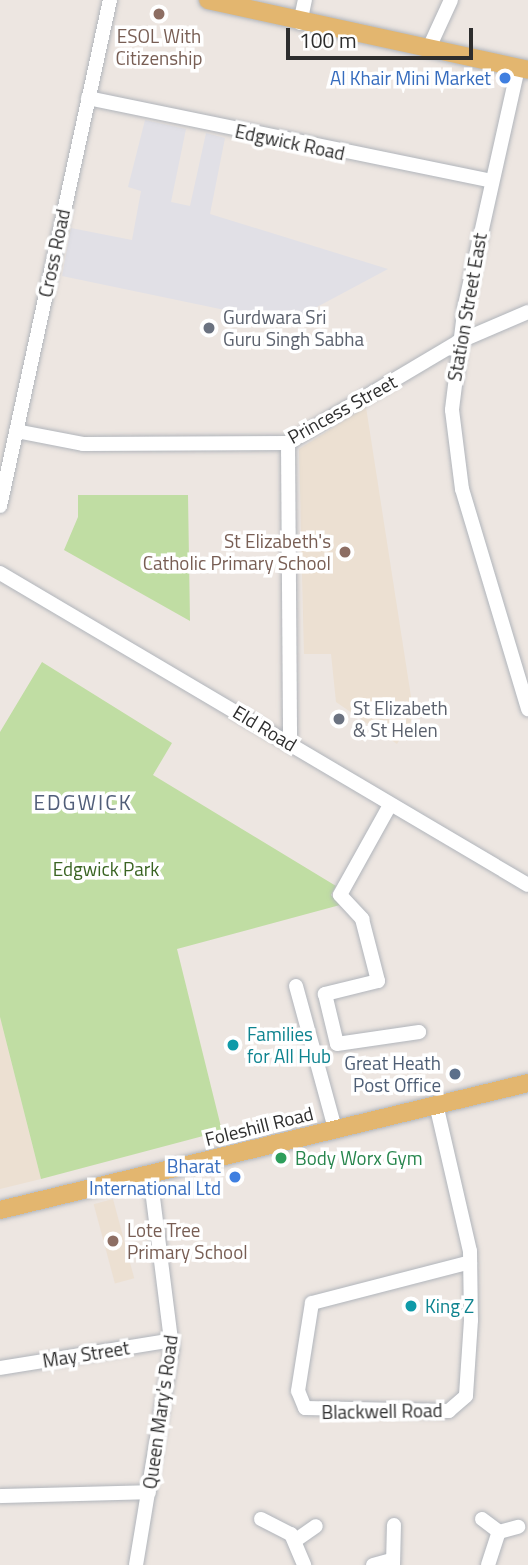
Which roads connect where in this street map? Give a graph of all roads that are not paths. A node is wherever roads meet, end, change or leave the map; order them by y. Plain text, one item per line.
1 (110, 0) edge
2 (208, 0) edge
3 (305, 0) edge
4 (451, 0) edge
5 (300, 23) junction
6 (428, 50) junction
7 (523, 69) edge
8 (89, 98) junction
9 (492, 181) junction
10 (528, 312) edge
11 (458, 342) junction
12 (16, 431) junction
13 (288, 443) junction
14 (0, 506) edge
15 (0, 573) edge
16 (528, 709) edge
17 (290, 743) junction
18 (390, 805) junction
19 (528, 885) edge
20 (296, 986) dead end
21 (419, 1032) dead end
22 (528, 1083) edge
23 (436, 1104) junction
24 (335, 1129) junction
25 (150, 1174) junction
26 (0, 1210) edge
27 (470, 1262) junction
28 (172, 1340) junction
29 (0, 1368) edge
30 (149, 1492) junction
31 (0, 1496) edge
32 (261, 1519) dead end
33 (482, 1519) dead end
34 (394, 1525) dead end
35 (316, 1526) dead end
36 (518, 1527) dead end
37 (499, 1532) junction
38 (296, 1540) junction
39 (393, 1563) edge
40 (136, 1565) edge
41 (304, 1565) edge
42 (373, 1565) edge
43 (488, 1565) edge

1 - 8 street, Cross Road
2 - 5 main road
3 - 5 street
4 - 6 street
5 - 6 main road
6 - 7 main road
7 - 9 street, Station Street East
8 - 9 street, Edgwick Road
8 - 12 street, Cross Road
9 - 11 street, Station Street East
10 - 11 street, Princess Street
11 - 13 street, Princess Street
11 - 16 street, Station Street East
12 - 13 street, Princess Street
12 - 14 street, Cross Road
13 - 17 street
15 - 17 street, Eld Road
17 - 18 street, Eld Road
18 - 19 street, Eld Road
18 - 21 street
20 - 24 street
22 - 23 main road, Foleshill Road
23 - 24 main road, Foleshill Road
23 - 27 street, Blackwell Road
24 - 25 main road, Foleshill Road
25 - 26 main road, Foleshill Road
25 - 28 street, Queen Mary's Road
27 - 27 street, Blackwell Road
28 - 29 street, May Street
28 - 30 street, Queen Mary's Road
30 - 31 street
30 - 40 street, Queen Mary's Road
32 - 38 street
33 - 37 street
34 - 39 street
35 - 38 street
36 - 37 street
37 - 43 street
38 - 41 street
39 - 42 street

